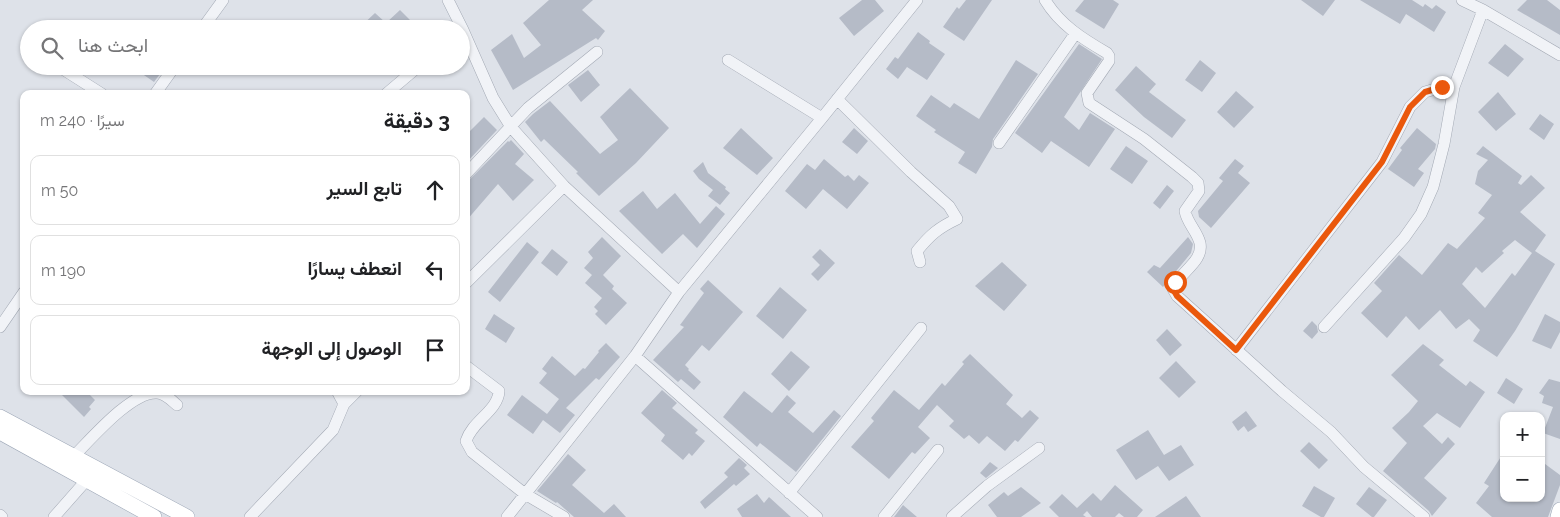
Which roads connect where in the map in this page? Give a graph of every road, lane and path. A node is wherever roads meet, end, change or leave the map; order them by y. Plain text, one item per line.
1 (223, 0) edge
2 (448, 0) edge
3 (917, 0) edge
4 (1045, 0) edge
5 (1462, 0) edge
6 (1483, 10) junction
7 (209, 20) edge
8 (457, 20) edge
9 (1075, 34) junction
10 (470, 48) edge
11 (597, 52) dead end
12 (1560, 55) edge
13 (728, 60) dead end
14 (72, 75) edge
15 (169, 75) edge
16 (408, 75) edge
17 (1454, 87) junction
18 (96, 90) edge
19 (158, 90) edge
20 (391, 90) edge
21 (837, 99) junction
22 (822, 118) junction
23 (511, 128) junction
24 (999, 143) dead end
25 (470, 170) edge
26 (564, 186) junction
27 (920, 262) dead end
28 (470, 279) edge
29 (679, 292) junction
30 (20, 298) edge
31 (0, 327) edge
32 (1324, 327) dead end
33 (921, 328) dead end
34 (1236, 350) junction
35 (635, 356) junction
36 (470, 369) edge
37 (144, 395) edge
38 (163, 395) edge
39 (339, 395) edge
40 (353, 395) edge
41 (344, 404) junction
42 (177, 405) dead end
43 (0, 417) edge
44 (0, 432) edge
45 (1039, 448) dead end
46 (938, 450) dead end
47 (74, 456) junction
48 (97, 468) junction
49 (87, 480) junction
50 (789, 493) junction
51 (525, 494) junction
52 (1560, 510) edge
53 (54, 517) edge
54 (154, 517) edge
55 (187, 517) edge
56 (250, 517) edge
57 (506, 517) edge
58 (564, 517) edge
59 (817, 517) edge
60 (884, 517) edge
61 (952, 517) edge
62 (1424, 517) edge
63 (1558, 517) edge

1 - 7 street
2 - 8 street
3 - 21 street
4 - 9 street
5 - 6 street
6 - 12 street
6 - 17 street
9 - 24 street
9 - 34 street
10 - 23 street
11 - 23 street
13 - 22 street
14 - 18 street
15 - 19 street
16 - 20 street
17 - 32 street
17 - 34 street
21 - 22 street
21 - 27 street
22 - 29 street
23 - 25 street
23 - 26 street
26 - 28 street
26 - 29 street
29 - 35 street
30 - 31 street
33 - 50 street
34 - 62 street
35 - 50 street
35 - 51 street
36 - 51 street
37 - 47 street
38 - 42 street
39 - 41 street
40 - 41 street
41 - 56 street
43 - 47 main road
44 - 49 main road
45 - 61 street
46 - 60 street
47 - 48 main road
48 - 49 street
48 - 55 main road
49 - 53 street
49 - 54 main road
50 - 59 street
51 - 57 street
51 - 58 street
52 - 63 main road

